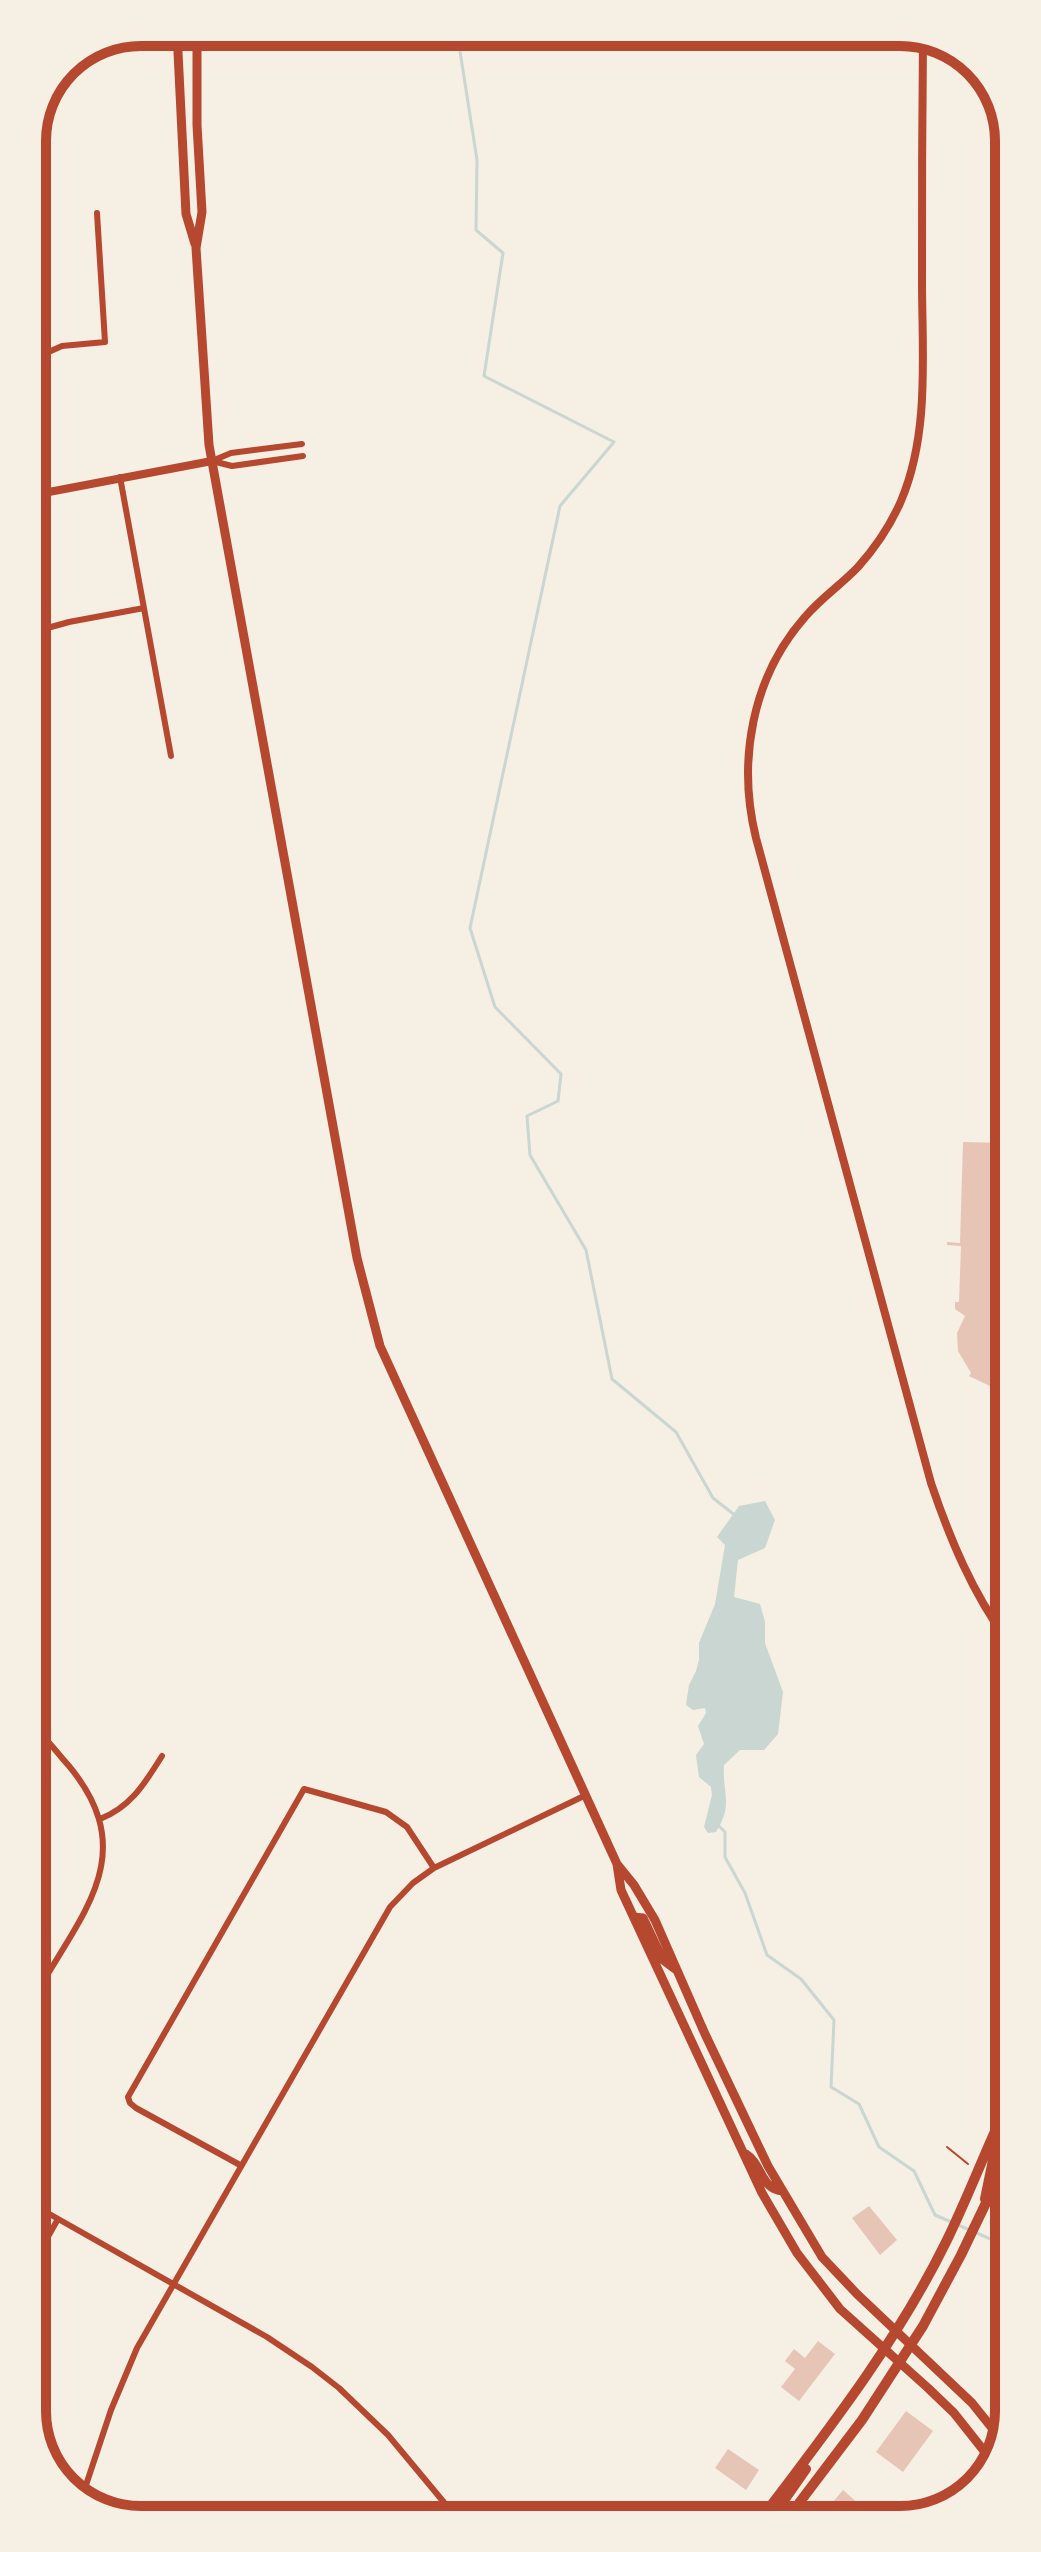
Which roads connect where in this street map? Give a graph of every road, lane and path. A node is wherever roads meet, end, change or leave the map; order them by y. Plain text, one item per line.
1 (178, 46) edge
2 (197, 46) edge
3 (923, 49) edge
4 (97, 213) dead end
5 (196, 248) junction
6 (46, 353) edge
7 (302, 444) dead end
8 (303, 456) dead end
9 (212, 461) junction
10 (120, 477) junction
11 (46, 492) edge
12 (144, 608) junction
13 (46, 628) edge
14 (171, 756) dead end
15 (995, 1622) edge
16 (46, 1741) edge
17 (162, 1756) dead end
18 (586, 1795) junction
19 (100, 1819) junction
20 (617, 1864) junction
21 (434, 1868) junction
22 (634, 1917) junction
23 (678, 1971) junction
24 (46, 1976) edge
25 (995, 2132) edge
26 (743, 2152) junction
27 (995, 2156) edge
28 (240, 2165) junction
29 (995, 2186) edge
30 (783, 2191) junction
31 (46, 2212) edge
32 (982, 2214) junction
33 (58, 2219) junction
34 (46, 2240) edge
35 (173, 2284) junction
36 (895, 2330) junction
37 (912, 2344) junction
38 (883, 2348) junction
39 (901, 2362) junction
40 (993, 2429) edge
41 (814, 2449) junction
42 (985, 2452) edge
43 (85, 2488) edge
44 (447, 2506) edge
45 (771, 2506) edge
46 (780, 2506) edge
47 (798, 2506) edge

1 - 5 main road
2 - 5 main road
3 - 15 street
4 - 6 street
5 - 9 main road
7 - 9 street
8 - 9 street
9 - 10 street
9 - 18 main road
10 - 11 street
10 - 12 street
12 - 13 street
12 - 14 street
16 - 19 street
17 - 19 street
18 - 20 main road
18 - 21 street
19 - 24 street
20 - 22 main road
20 - 23 main road
21 - 28 street
21 - 28 street
22 - 23 main road
22 - 26 main road
23 - 30 main road
25 - 36 main road
26 - 30 main road
26 - 38 main road
27 - 32 main road
28 - 35 street
29 - 32 main road
30 - 36 main road
31 - 33 street
32 - 37 main road
33 - 34 street
33 - 35 street
35 - 43 street
35 - 44 street
36 - 37 main road
36 - 38 main road
37 - 39 main road
37 - 40 main road
38 - 39 main road
38 - 41 main road
39 - 42 main road
39 - 47 main road
41 - 45 main road
41 - 46 main road

